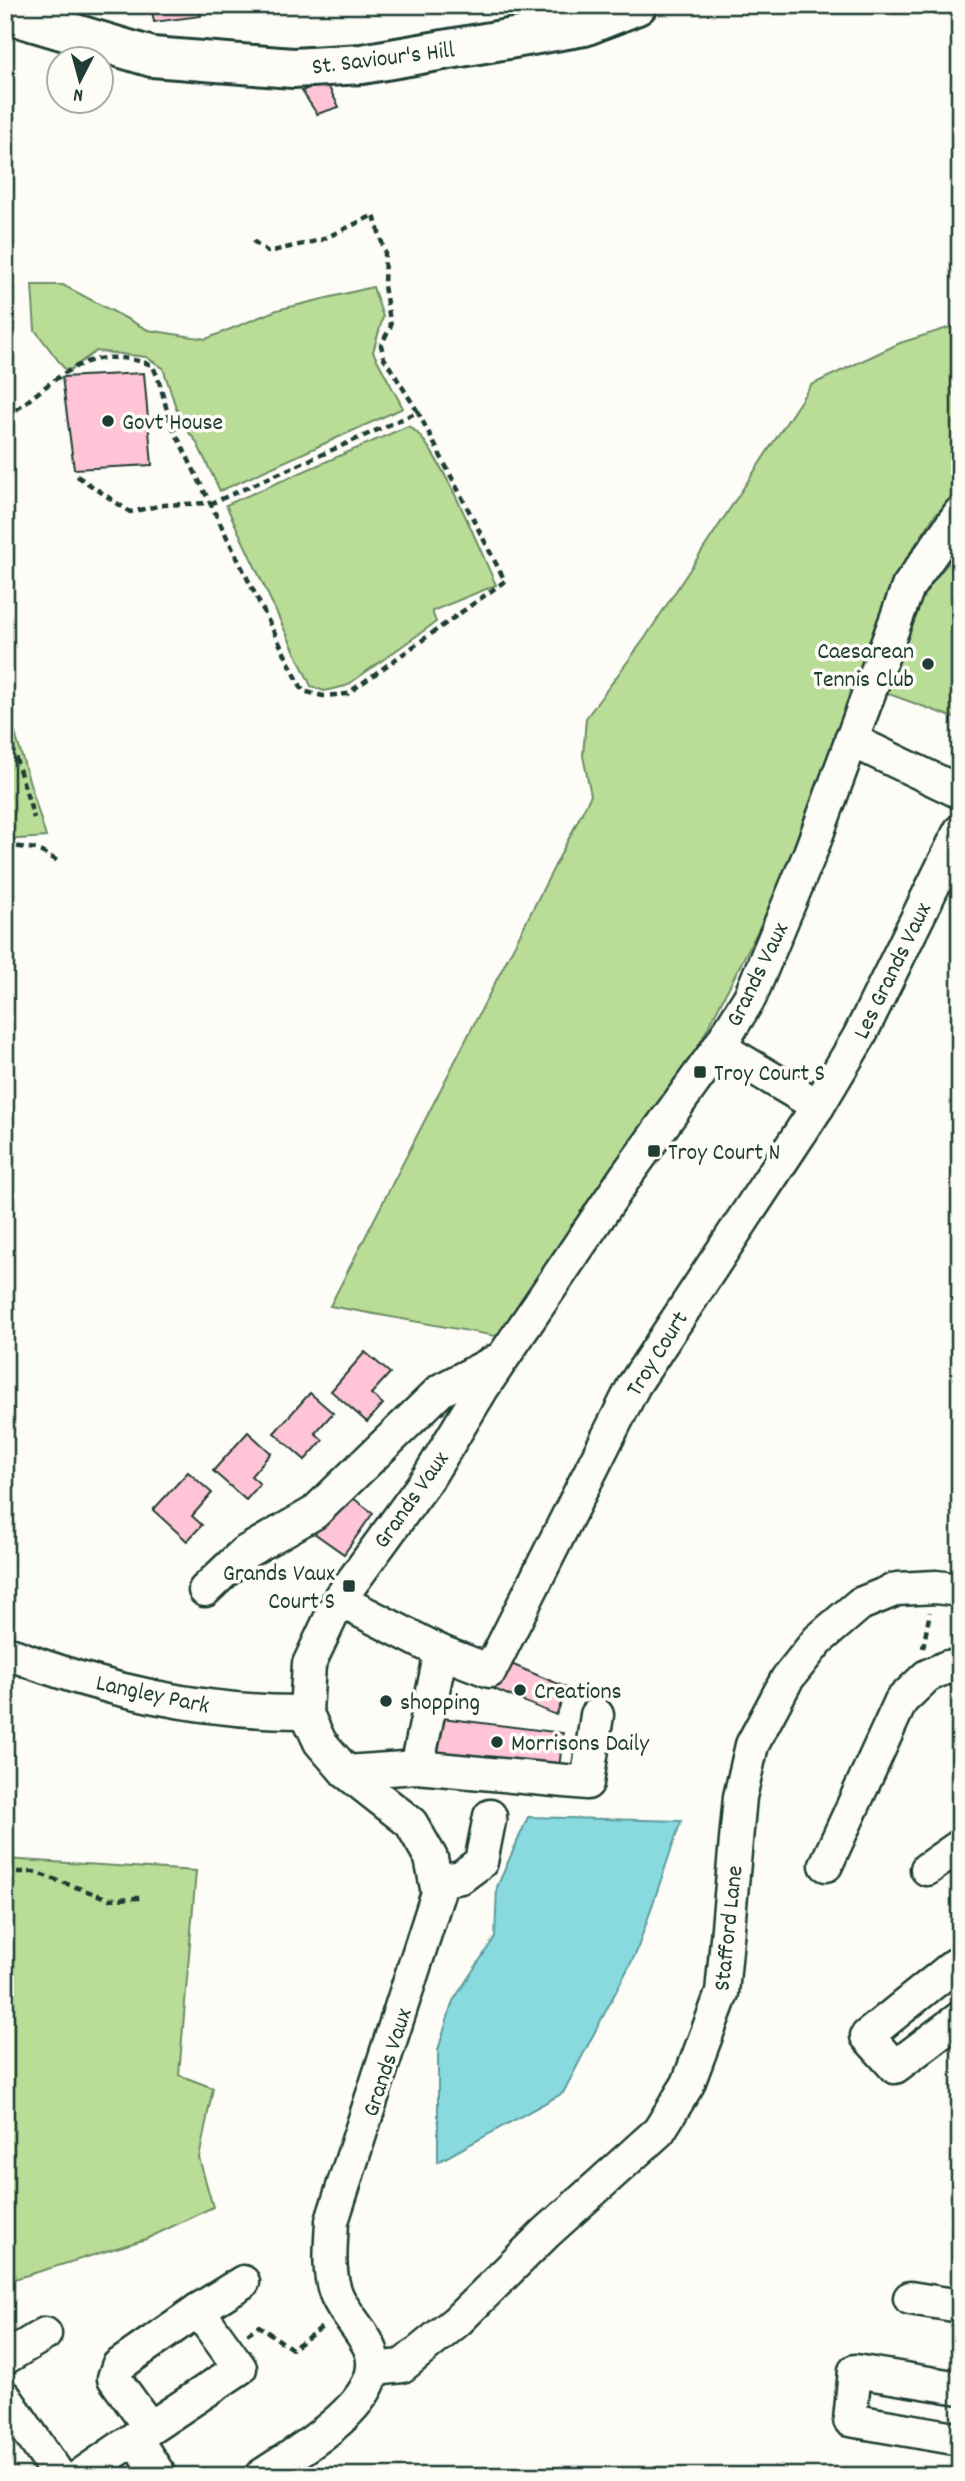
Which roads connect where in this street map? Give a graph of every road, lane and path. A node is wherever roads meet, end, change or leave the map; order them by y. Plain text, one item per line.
1 (637, 5) edge
2 (5, 13) edge
3 (253, 241) dead end
4 (16, 410) dead end
5 (418, 412) junction
6 (77, 476) dead end
7 (212, 503) junction
8 (960, 513) edge
9 (5, 723) edge
10 (850, 740) junction
11 (960, 792) edge
12 (34, 818) dead end
13 (960, 831) edge
14 (5, 845) edge
15 (58, 861) dead end
16 (719, 1047) junction
17 (818, 1106) junction
18 (504, 1357) junction
19 (948, 1588) edge
20 (205, 1590) dead end
21 (339, 1600) junction
22 (5, 1652) edge
23 (441, 1652) junction
24 (960, 1670) edge
25 (927, 1676) junction
26 (306, 1712) junction
27 (597, 1715) dead end
28 (417, 1767) junction
29 (346, 1772) junction
30 (490, 1816) dead end
31 (960, 1846) edge
32 (826, 1865) dead end
33 (927, 1869) dead end
34 (5, 1872) edge
35 (438, 1881) junction
36 (142, 1898) dead end
37 (960, 1970) edge
38 (960, 2018) edge
39 (243, 2282) dead end
40 (910, 2298) dead end
41 (960, 2306) edge
42 (198, 2310) junction
43 (345, 2310) junction
44 (45, 2334) dead end
45 (226, 2348) junction
46 (5, 2358) edge
47 (375, 2369) junction
48 (960, 2388) edge
49 (5, 2397) edge
50 (143, 2433) junction
51 (960, 2439) edge
52 (59, 2476) edge
53 (80, 2476) edge
54 (160, 2476) edge
55 (261, 2476) edge

1 - 2 main road, St. Saviour's Hill
3 - 5 path
4 - 7 path
5 - 7 path
5 - 7 path
6 - 7 path
8 - 10 street, Grands Vaux
9 - 12 path
10 - 11 street
10 - 16 street, Grands Vaux
13 - 17 street, Les Grands Vaux
14 - 15 path
16 - 17 street
16 - 18 street, Grands Vaux
17 - 23 street, Troy Court
18 - 20 street
18 - 21 street, Grands Vaux
19 - 25 path
19 - 47 street, Stafford Lane
21 - 23 street
21 - 26 street, Grands Vaux
22 - 26 street, Langley Park
23 - 28 street
24 - 25 street
25 - 32 street
26 - 29 street, Grands Vaux
27 - 28 street
28 - 29 street
29 - 35 street, Grands Vaux
30 - 35 street
31 - 33 street
34 - 36 path
35 - 43 street, Grands Vaux
37 - 38 street
39 - 42 street
40 - 41 street
42 - 45 street
42 - 50 street
43 - 45 path
43 - 47 street, Grands Vaux
44 - 46 street
45 - 50 street
47 - 55 street
48 - 51 street
49 - 52 street
50 - 53 street
50 - 54 street

